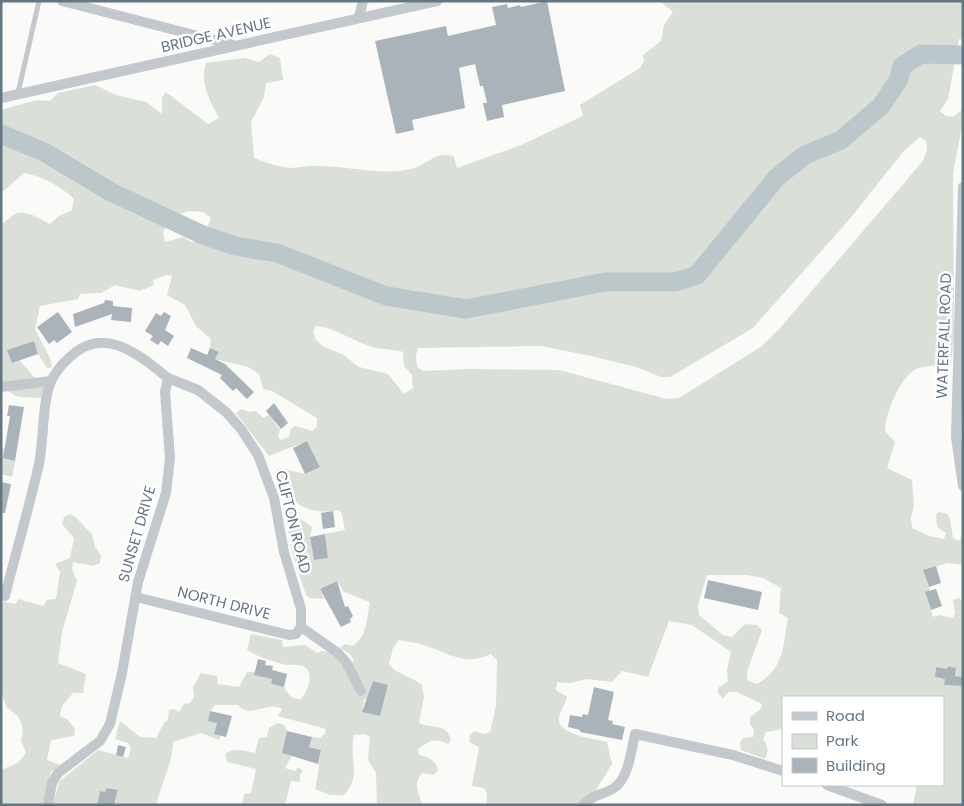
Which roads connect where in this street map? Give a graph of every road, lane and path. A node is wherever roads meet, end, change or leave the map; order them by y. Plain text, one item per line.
1 (40, 1) edge
2 (62, 1) edge
3 (363, 1) edge
4 (438, 1) edge
5 (359, 17) junction
6 (236, 46) junction
7 (18, 94) junction
8 (1, 98) edge
9 (963, 187) edge
10 (168, 378) junction
11 (51, 381) junction
12 (1, 387) edge
13 (963, 486) edge
14 (5, 596) dead end
15 (136, 597) junction
16 (301, 627) junction
17 (361, 691) dead end
18 (782, 771) edge
19 (830, 786) edge
20 (48, 805) edge
21 (583, 805) edge
22 (882, 805) edge

1 - 7 lane
2 - 6 street
3 - 5 street
4 - 5 street, BRIDGE AVENUE
5 - 6 street, BRIDGE AVENUE
6 - 7 street, BRIDGE AVENUE
7 - 8 street, BRIDGE AVENUE
9 - 13 street, WATERFALL ROAD
10 - 11 street
10 - 15 street, SUNSET DRIVE
10 - 16 street, CLIFTON ROAD
11 - 12 street
11 - 14 street
15 - 16 street, NORTH DRIVE
15 - 20 street, SUNSET DRIVE
16 - 17 street
18 - 21 street
19 - 22 street

